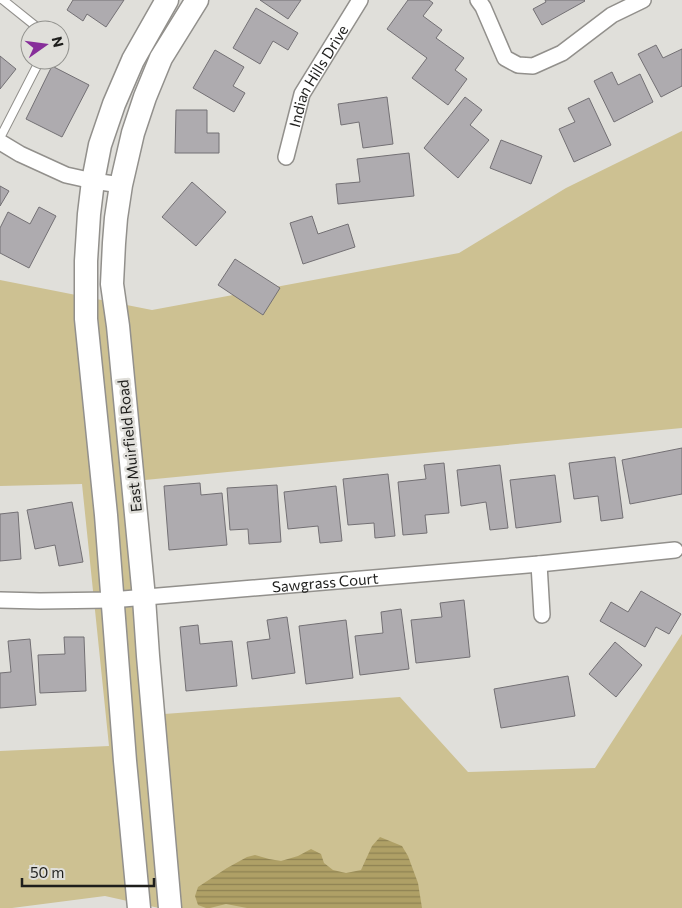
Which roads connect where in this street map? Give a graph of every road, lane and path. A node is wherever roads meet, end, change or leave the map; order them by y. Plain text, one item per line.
1 (2, 0) edge
2 (167, 0) edge
3 (197, 0) edge
4 (360, 0) edge
5 (478, 0) edge
6 (643, 0) edge
7 (28, 20) edge
8 (35, 70) edge
9 (0, 138) edge
10 (0, 142) edge
11 (286, 156) dead end
12 (93, 181) junction
13 (121, 185) junction
14 (675, 550) dead end
15 (538, 564) junction
16 (144, 598) junction
17 (0, 600) edge
18 (111, 600) junction
19 (542, 615) dead end
20 (139, 908) edge
21 (170, 908) edge

1 - 7 lane
2 - 12 street, East Muirfield Road
3 - 13 street, East Muirfield Road
4 - 11 street, Indian Hills Drive
5 - 6 street
8 - 9 lane
10 - 12 street
12 - 13 street
12 - 18 street, East Muirfield Road
13 - 16 street, East Muirfield Road
14 - 15 street, Sawgrass Court
15 - 16 street, Sawgrass Court
15 - 19 street
16 - 18 street, Sawgrass Court
16 - 21 street, East Muirfield Road
17 - 18 street, Sawgrass Court
18 - 20 street, East Muirfield Road

